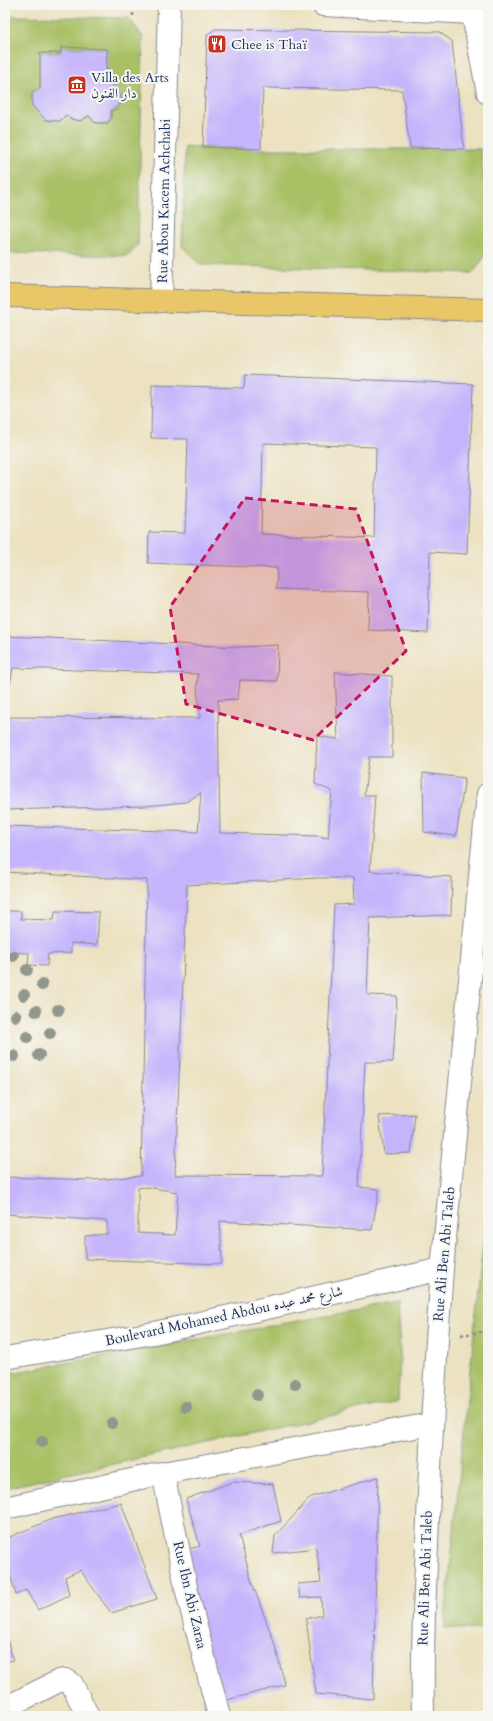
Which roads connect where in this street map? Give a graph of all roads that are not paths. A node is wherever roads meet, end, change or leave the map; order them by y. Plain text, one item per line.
1 (169, 5) edge
2 (323, 5) edge
3 (477, 10) edge
4 (488, 93) edge
5 (5, 296) edge
6 (161, 301) junction
7 (488, 310) edge
8 (488, 794) edge
9 (442, 1269) junction
10 (5, 1358) edge
11 (431, 1424) junction
12 (163, 1473) junction
13 (5, 1508) edge
14 (5, 1708) edge
15 (88, 1716) edge
16 (219, 1716) edge
17 (423, 1716) edge

1 - 6 street, Rue Abou Kacem Achchabi
2 - 3 street
3 - 4 street
5 - 6 main road
6 - 7 main road
8 - 9 street, Rue Ali Ben Abi Taleb
9 - 10 street, Boulevard Mohamed Abdou شارع محمد عبده
9 - 11 street, Rue Ali Ben Abi Taleb
11 - 12 street
11 - 17 street, Rue Ali Ben Abi Taleb
12 - 13 street
12 - 16 street, Rue Ibn Abi Zaraa
14 - 15 street

